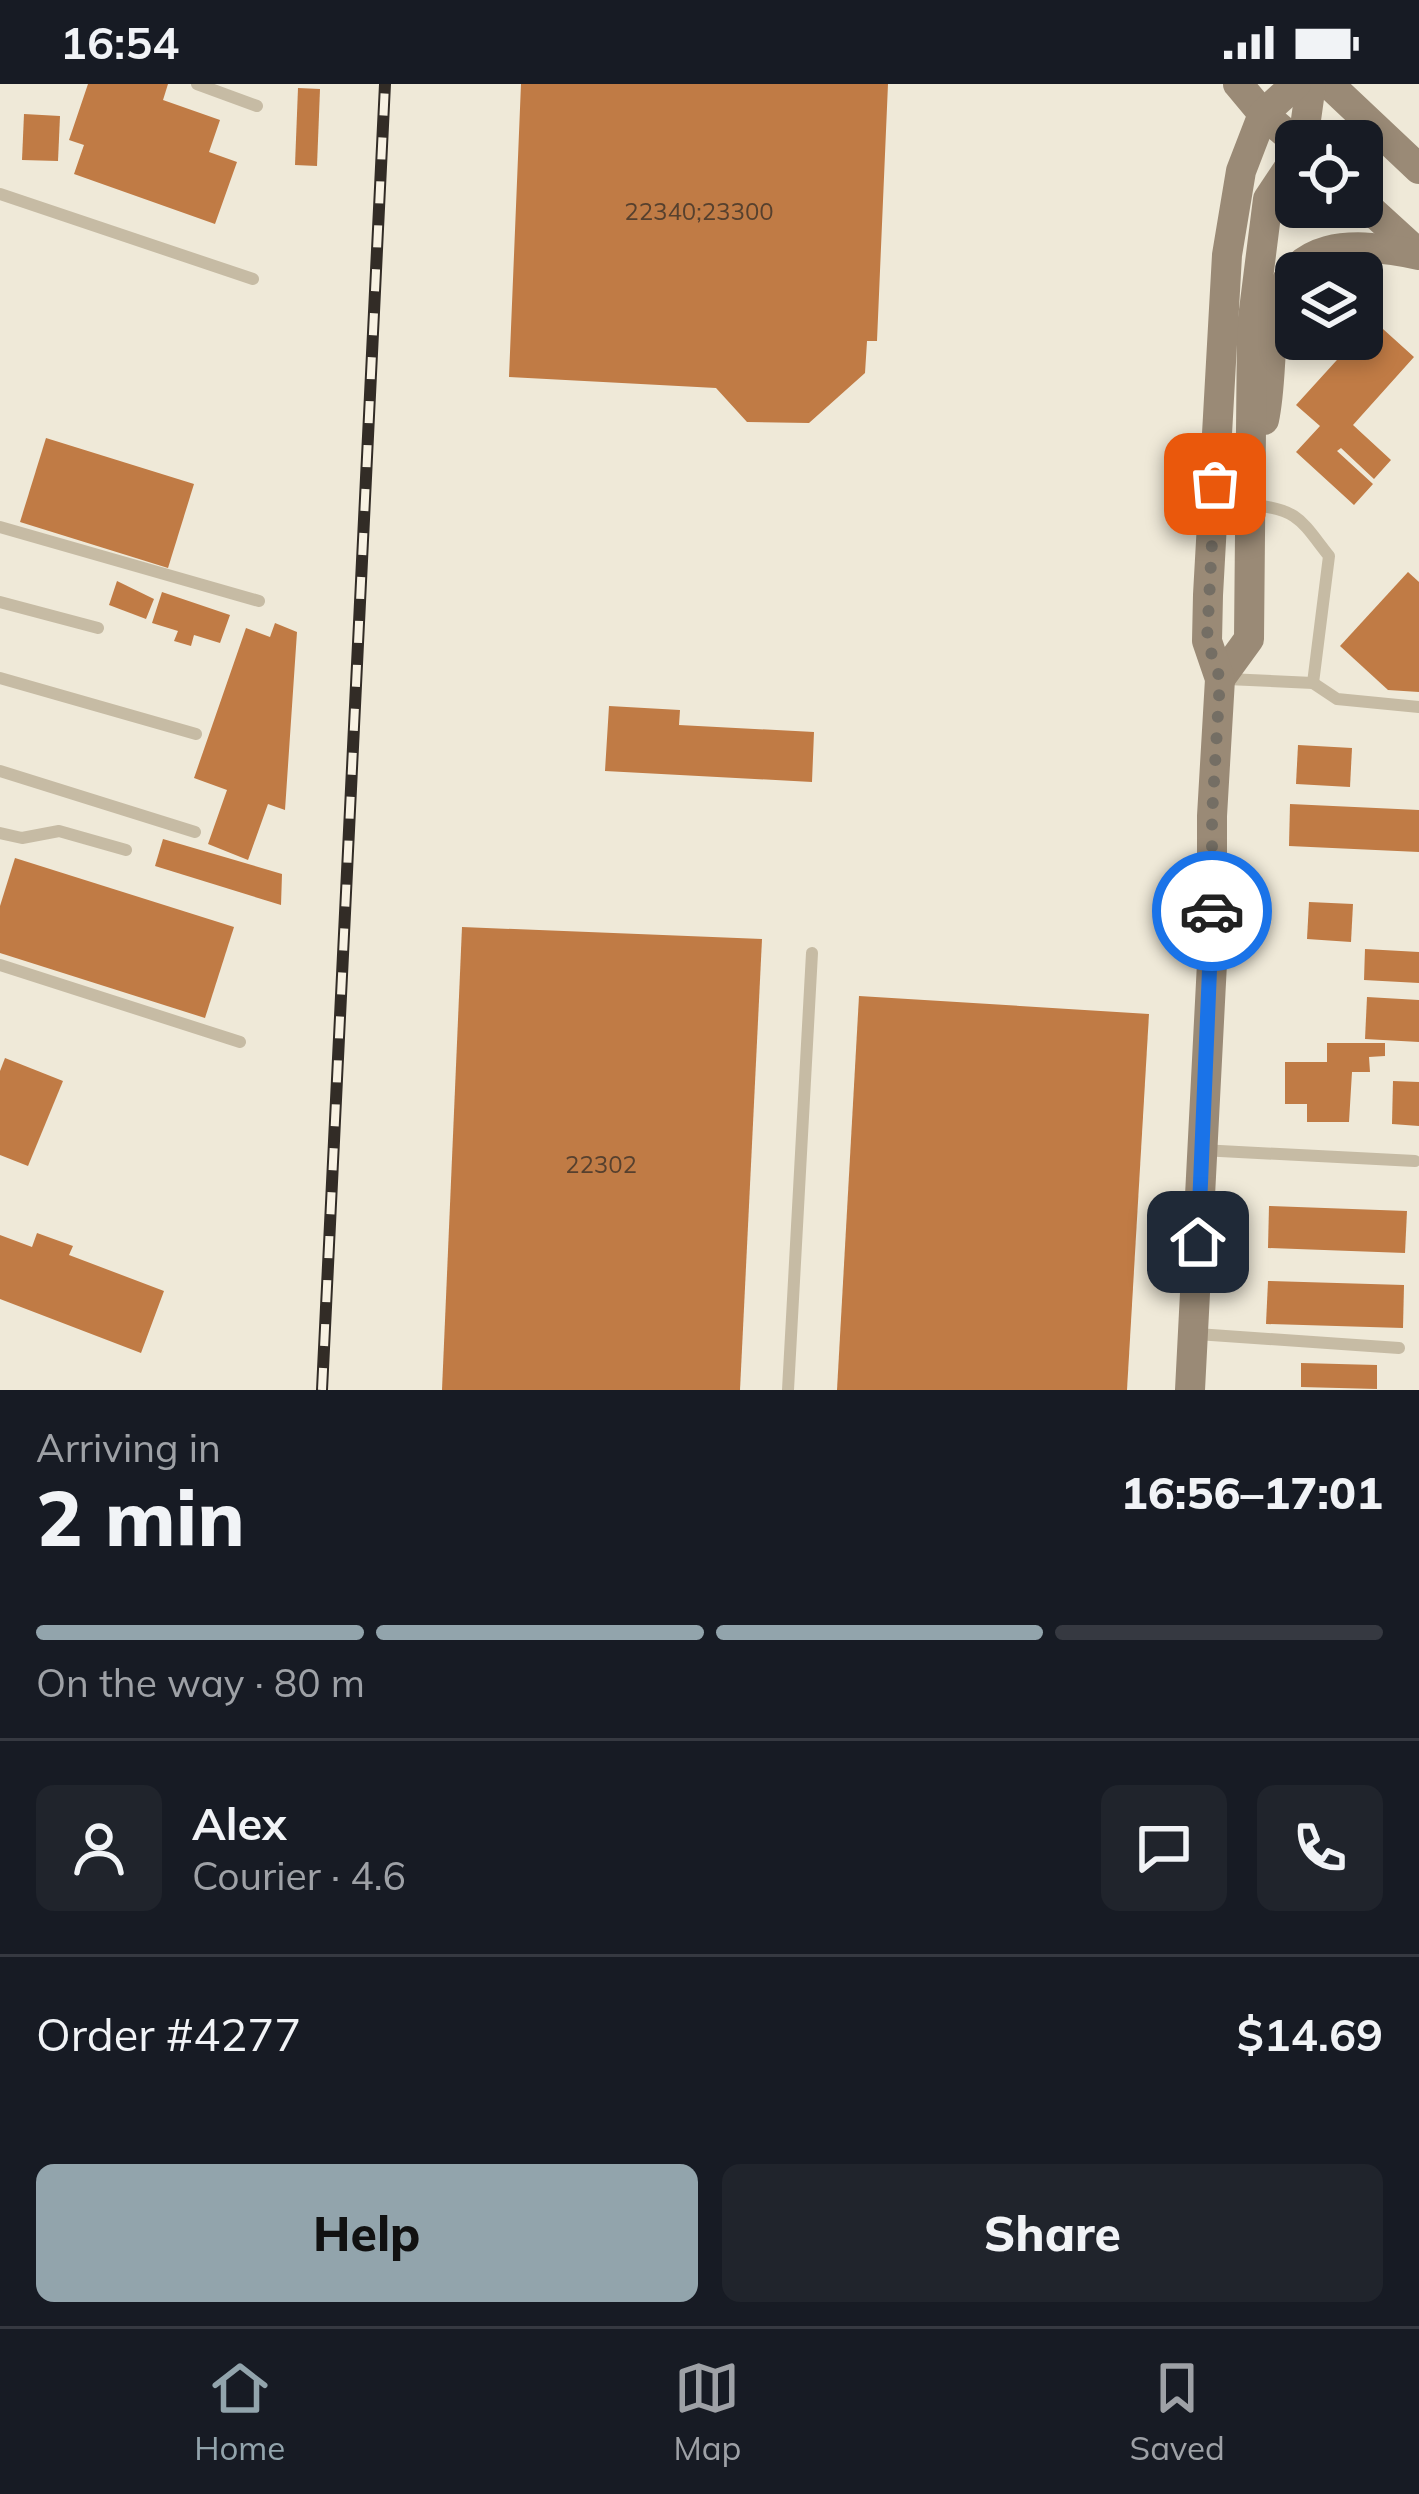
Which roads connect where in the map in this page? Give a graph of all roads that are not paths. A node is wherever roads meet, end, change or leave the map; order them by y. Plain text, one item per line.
1 (196, 84) edge
2 (1238, 84) edge
3 (1296, 84) edge
4 (1311, 84) edge
5 (1329, 84) edge
6 (257, 106) dead end
7 (1263, 114) junction
8 (1304, 120) edge
9 (1275, 123) edge
10 (1419, 169) edge
11 (1275, 188) edge
12 (0, 194) edge
13 (1383, 222) edge
14 (1419, 255) edge
15 (253, 279) dead end
16 (1252, 495) junction
17 (0, 526) edge
18 (259, 601) dead end
19 (0, 602) edge
20 (98, 628) dead end
21 (0, 678) edge
22 (1220, 679) junction
23 (1313, 683) junction
24 (1419, 706) edge
25 (196, 734) dead end
26 (0, 771) edge
27 (195, 832) dead end
28 (0, 833) edge
29 (126, 850) dead end
30 (812, 953) dead end
31 (0, 965) edge
32 (240, 1042) dead end
33 (1201, 1150) junction
34 (1415, 1161) dead end
35 (1194, 1334) junction
36 (1399, 1348) dead end
37 (788, 1390) edge
38 (1190, 1390) edge

1 - 6 lane
2 - 7 street
3 - 7 street
4 - 8 street
5 - 10 street
7 - 9 street
7 - 22 street
11 - 16 street
12 - 15 lane
13 - 14 street
14 - 16 street
16 - 22 street
16 - 23 lane
17 - 18 lane
19 - 20 lane
21 - 25 lane
22 - 23 lane
22 - 33 street
23 - 24 lane
26 - 27 lane
28 - 29 lane
30 - 37 lane
31 - 32 lane
33 - 34 lane
33 - 35 street
35 - 36 lane
35 - 38 street

